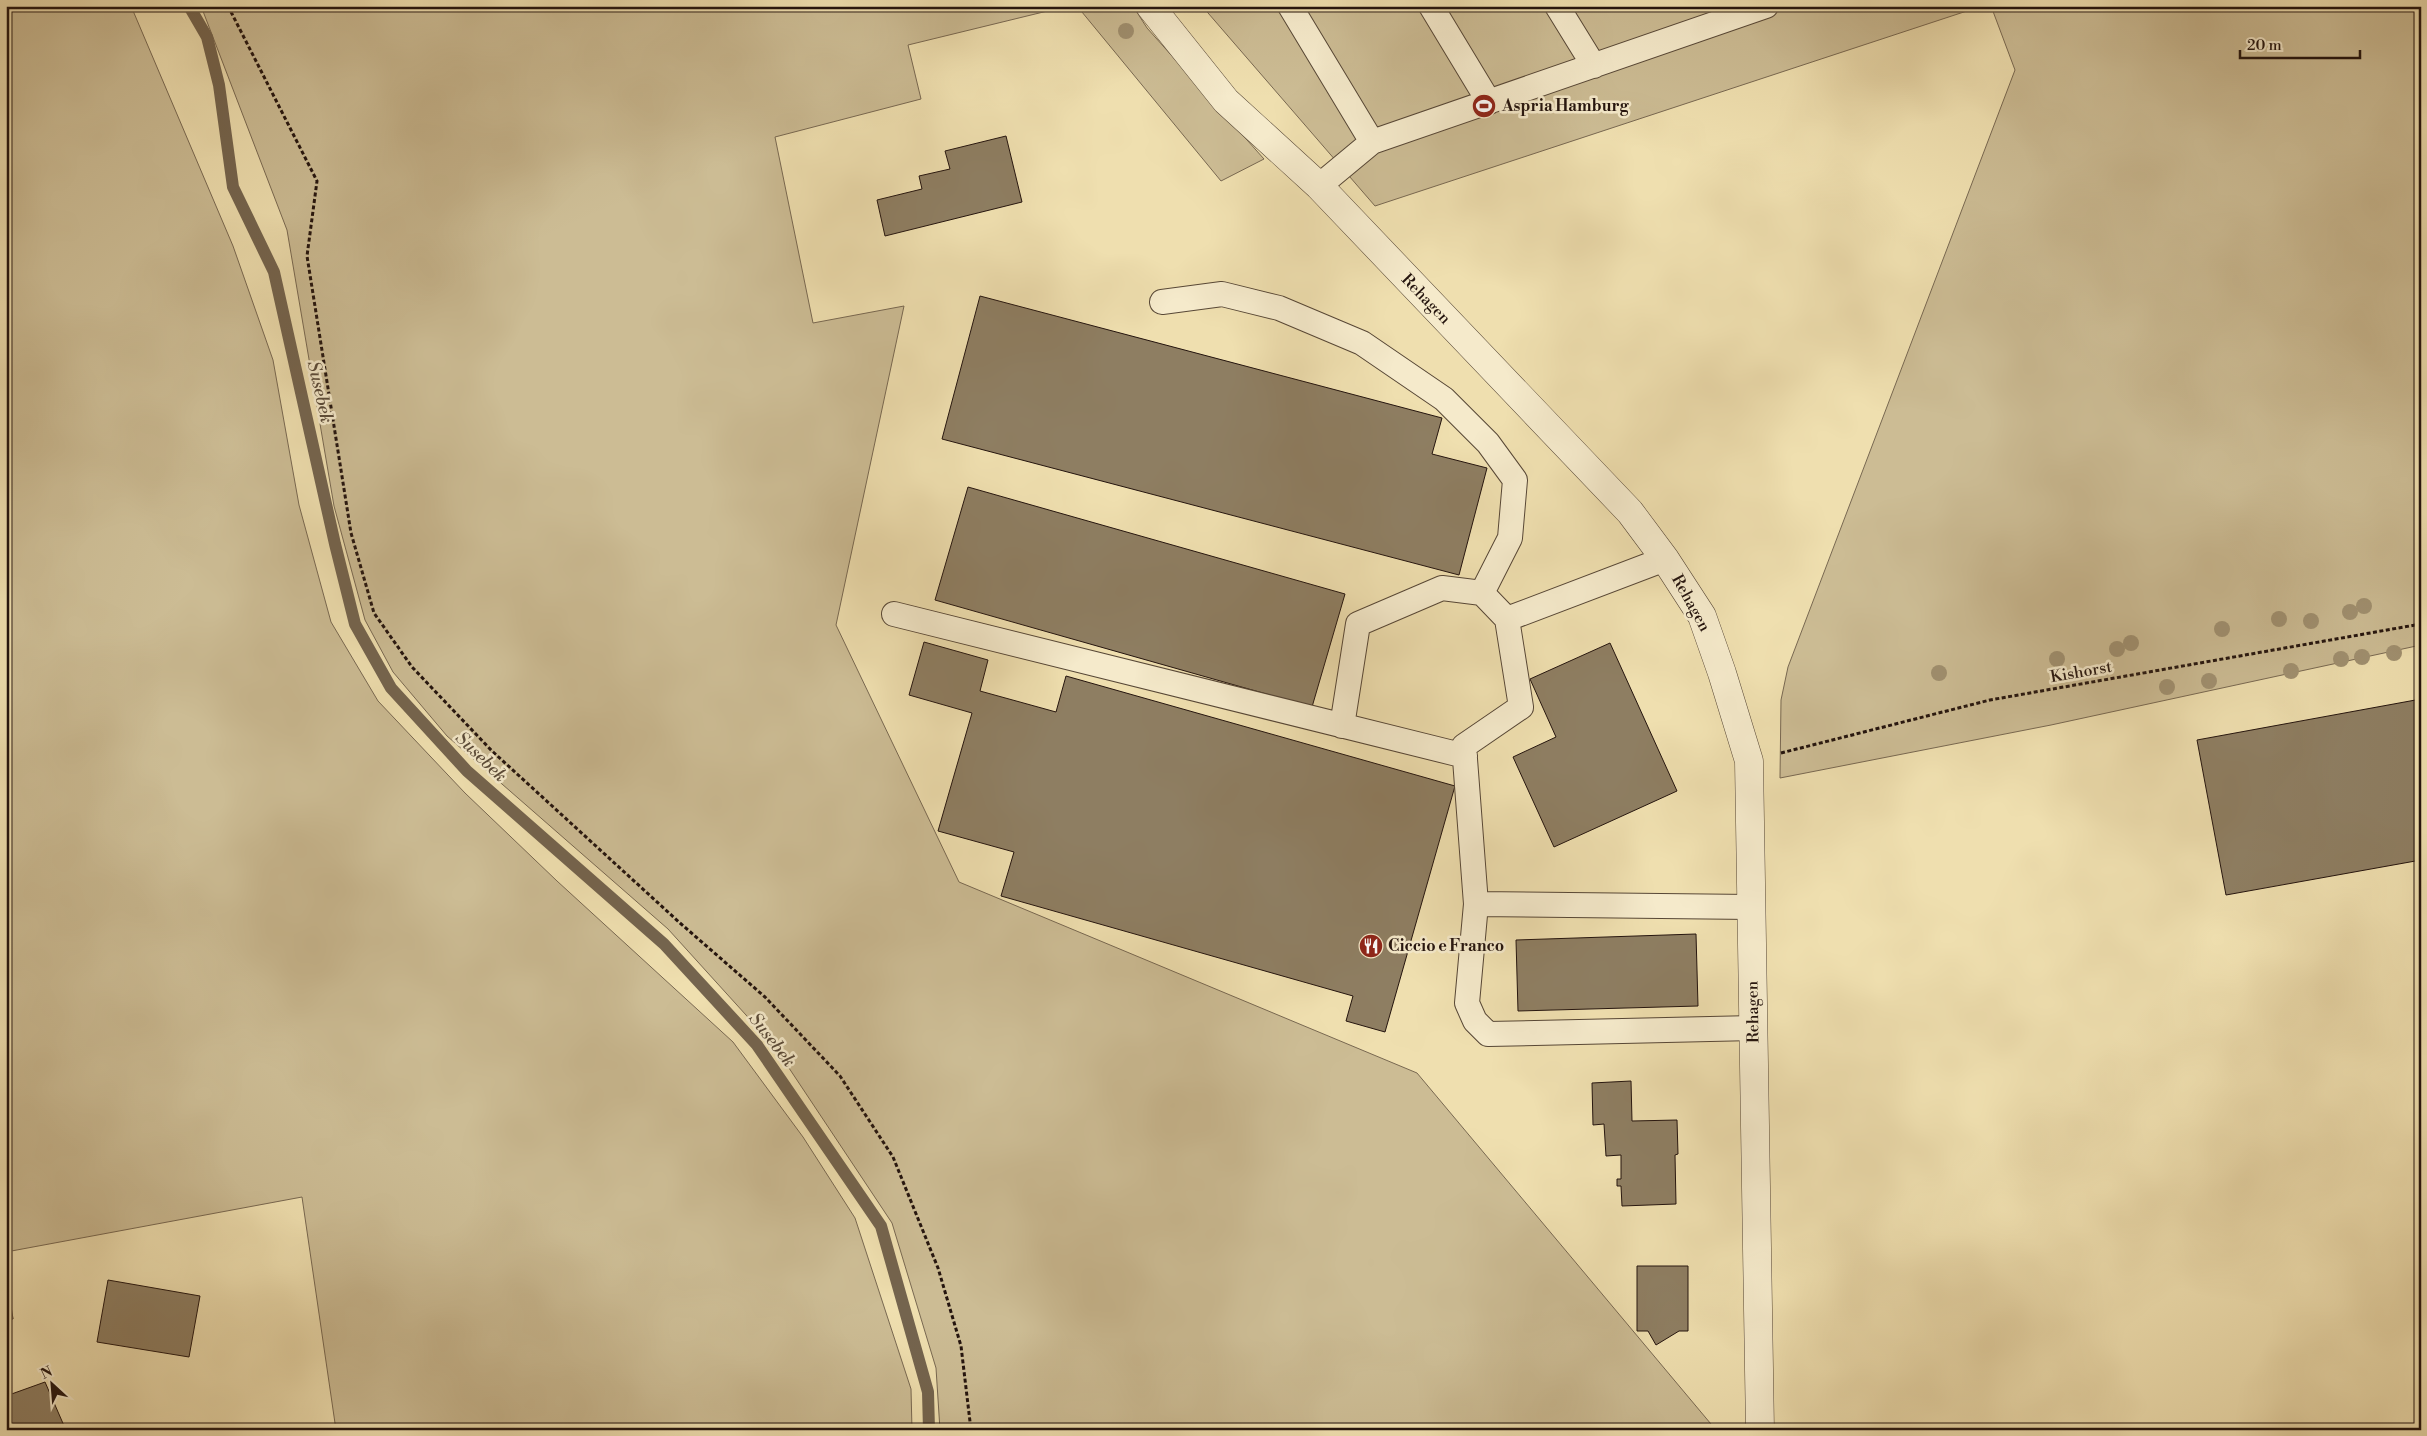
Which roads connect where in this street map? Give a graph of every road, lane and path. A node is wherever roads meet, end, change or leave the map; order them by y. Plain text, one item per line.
1 (228, 6) edge
2 (1150, 6) edge
3 (1290, 6) edge
4 (1430, 6) edge
5 (1557, 6) edge
6 (1766, 6) edge
7 (1594, 66) junction
8 (1489, 102) junction
9 (1372, 142) junction
10 (1319, 186) junction
11 (1162, 302) dead end
12 (1666, 559) junction
13 (1482, 594) junction
14 (894, 614) dead end
15 (1507, 619) junction
16 (2421, 624) edge
17 (1342, 726) junction
18 (1465, 756) junction
19 (1749, 761) junction
20 (1476, 904) junction
21 (1752, 907) junction
22 (1754, 1028) junction
23 (971, 1430) edge
24 (1760, 1430) edge

1 - 23 path
2 - 10 street, Rehagen
3 - 9 lane
4 - 8 lane
5 - 7 lane
6 - 7 lane
7 - 8 lane
8 - 9 lane
9 - 10 lane
10 - 12 street, Rehagen
11 - 13 lane
12 - 15 lane
12 - 19 street, Rehagen
13 - 15 lane
13 - 17 lane
14 - 17 lane
15 - 18 lane
16 - 19 path, Kishorst
17 - 18 lane
18 - 20 lane
19 - 21 street, Rehagen
20 - 21 lane
20 - 22 lane
21 - 22 street, Rehagen
22 - 24 street, Rehagen

